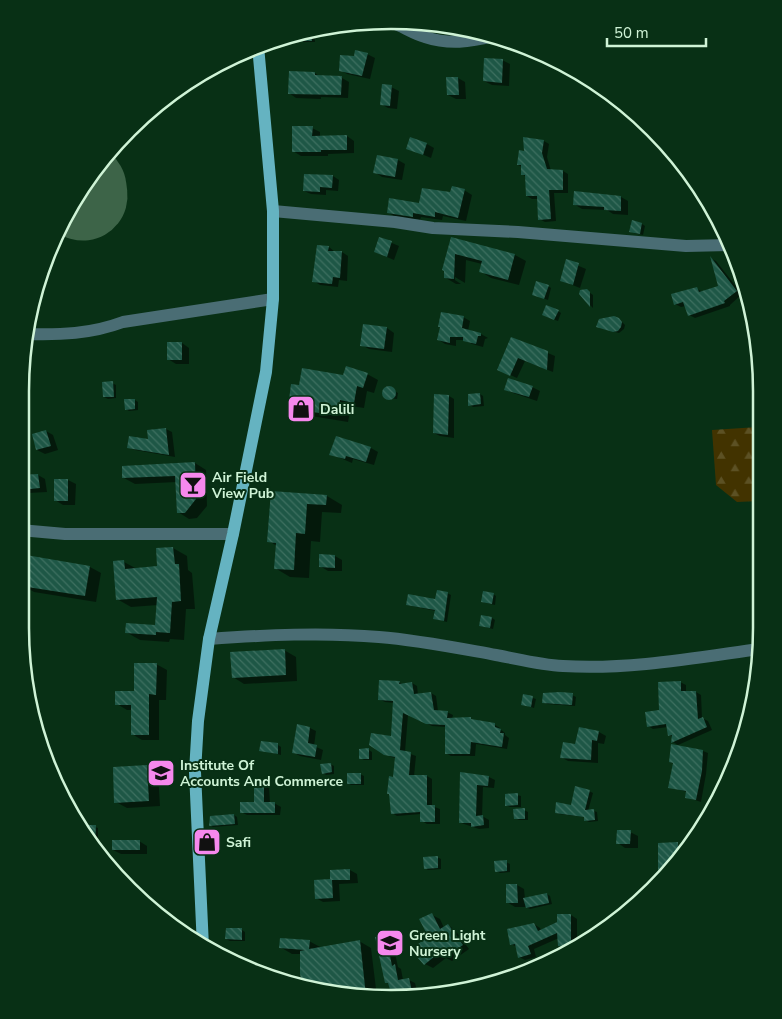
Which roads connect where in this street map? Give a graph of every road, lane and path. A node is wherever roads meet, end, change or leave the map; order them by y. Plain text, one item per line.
1 (408, 30) edge
2 (480, 40) edge
3 (259, 54) edge
4 (274, 211) junction
5 (723, 245) edge
6 (274, 299) junction
7 (34, 334) edge
8 (29, 531) edge
9 (233, 534) junction
10 (209, 639) junction
11 (752, 650) edge
12 (203, 937) edge

1 - 2 street
3 - 4 main road
4 - 5 street
4 - 6 main road
6 - 7 street
6 - 9 main road
8 - 9 street
9 - 10 main road
10 - 11 street
10 - 12 main road

